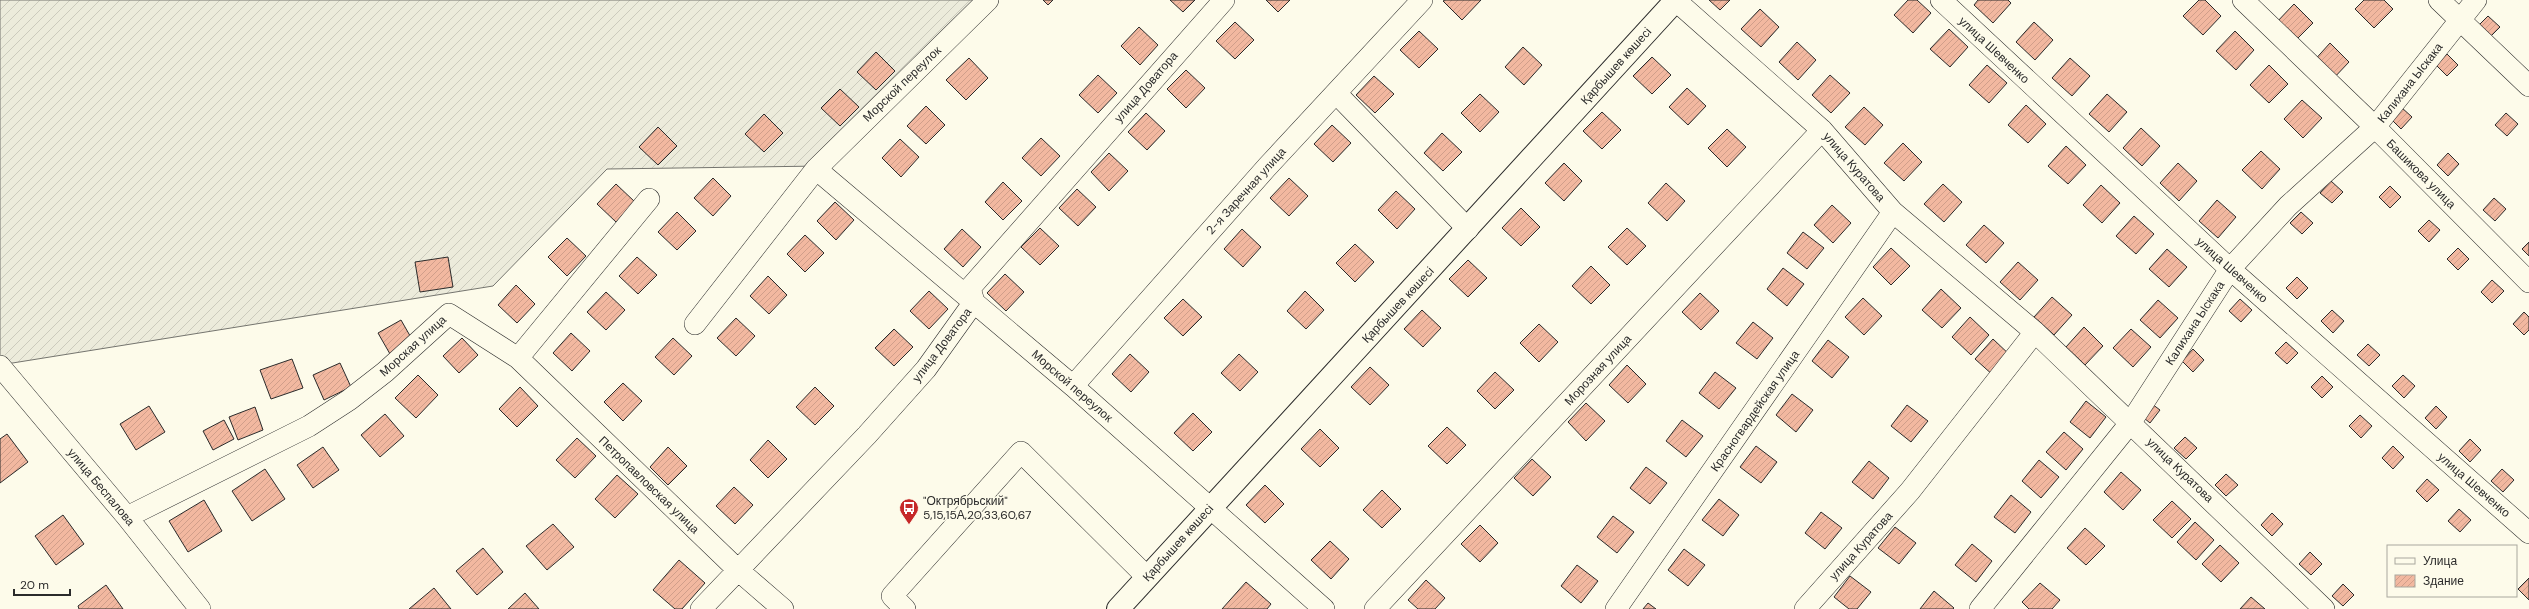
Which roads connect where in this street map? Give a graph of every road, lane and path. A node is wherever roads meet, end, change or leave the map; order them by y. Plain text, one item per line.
1 (988, 0) edge
2 (1224, 0) edge
3 (1422, 0) edge
4 (1675, 0) edge
5 (1941, 0) edge
6 (2242, 0) edge
7 (2439, 0) edge
8 (2476, 0) edge
9 (2459, 20) junction
10 (2529, 86) edge
11 (1336, 93) junction
12 (2375, 127) junction
13 (1822, 130) junction
14 (816, 169) junction
15 (649, 199) dead end
16 (1893, 212) junction
17 (1468, 229) junction
18 (2230, 269) junction
19 (2529, 282) edge
20 (974, 302) junction
21 (694, 324) dead end
22 (2036, 332) junction
23 (518, 358) junction
24 (0, 366) edge
25 (1073, 386) junction
26 (2131, 422) junction
27 (1210, 507) junction
28 (127, 517) junction
29 (2529, 533) edge
30 (739, 571) junction
31 (1148, 577) junction
32 (2320, 608) edge
33 (200, 609) edge
34 (701, 609) edge
35 (783, 609) edge
36 (905, 609) edge
37 (1118, 609) edge
38 (1324, 609) edge
39 (1375, 609) edge
40 (1616, 609) edge
41 (1805, 609) edge
42 (1980, 609) edge

1 - 14 street, Морской переулок
2 - 20 street, улица Доватора
3 - 11 street, 2-я Заречная улица
4 - 13 street, улица Куратова
4 - 17 main road, Қарбышев көшесі
5 - 18 street, улица Шевченко
6 - 12 street, Башикова улица
7 - 9 street
8 - 9 street, Калихана Ыскака
9 - 10 street
9 - 12 street, Калихана Ыскака
11 - 17 street
11 - 25 street, 2-я Заречная улица
12 - 18 street, Калихана Ыскака
12 - 19 street, Башикова улица
13 - 16 street, улица Куратова
13 - 39 street, Морозная улица
14 - 20 street, Морской переулок
14 - 21 street, Морской переулок
15 - 23 street
16 - 22 street, улица Куратова
16 - 40 street, Красногвардейская улица
17 - 27 main road, Қарбышев көшесі
18 - 26 street, Калихана Ыскака
18 - 29 street, улица Шевченко
20 - 25 street, Морской переулок
20 - 30 street, улица Доватора
22 - 26 street, улица Куратова
22 - 41 street, улица Куратова
23 - 28 street, Морская улица
23 - 30 street, Петропавловская улица
24 - 28 street, улица Беспалова
25 - 27 street, Морской переулок
26 - 32 street, улица Куратова
26 - 42 street, Калихана Ыскака
27 - 31 main road, Қарбышев көшесі
27 - 38 street, Морской переулок
28 - 33 street, улица Беспалова
30 - 34 street, улица Доватора
30 - 35 street, Петропавловская улица
31 - 36 street
31 - 37 main road, Қарбышев көшесі

